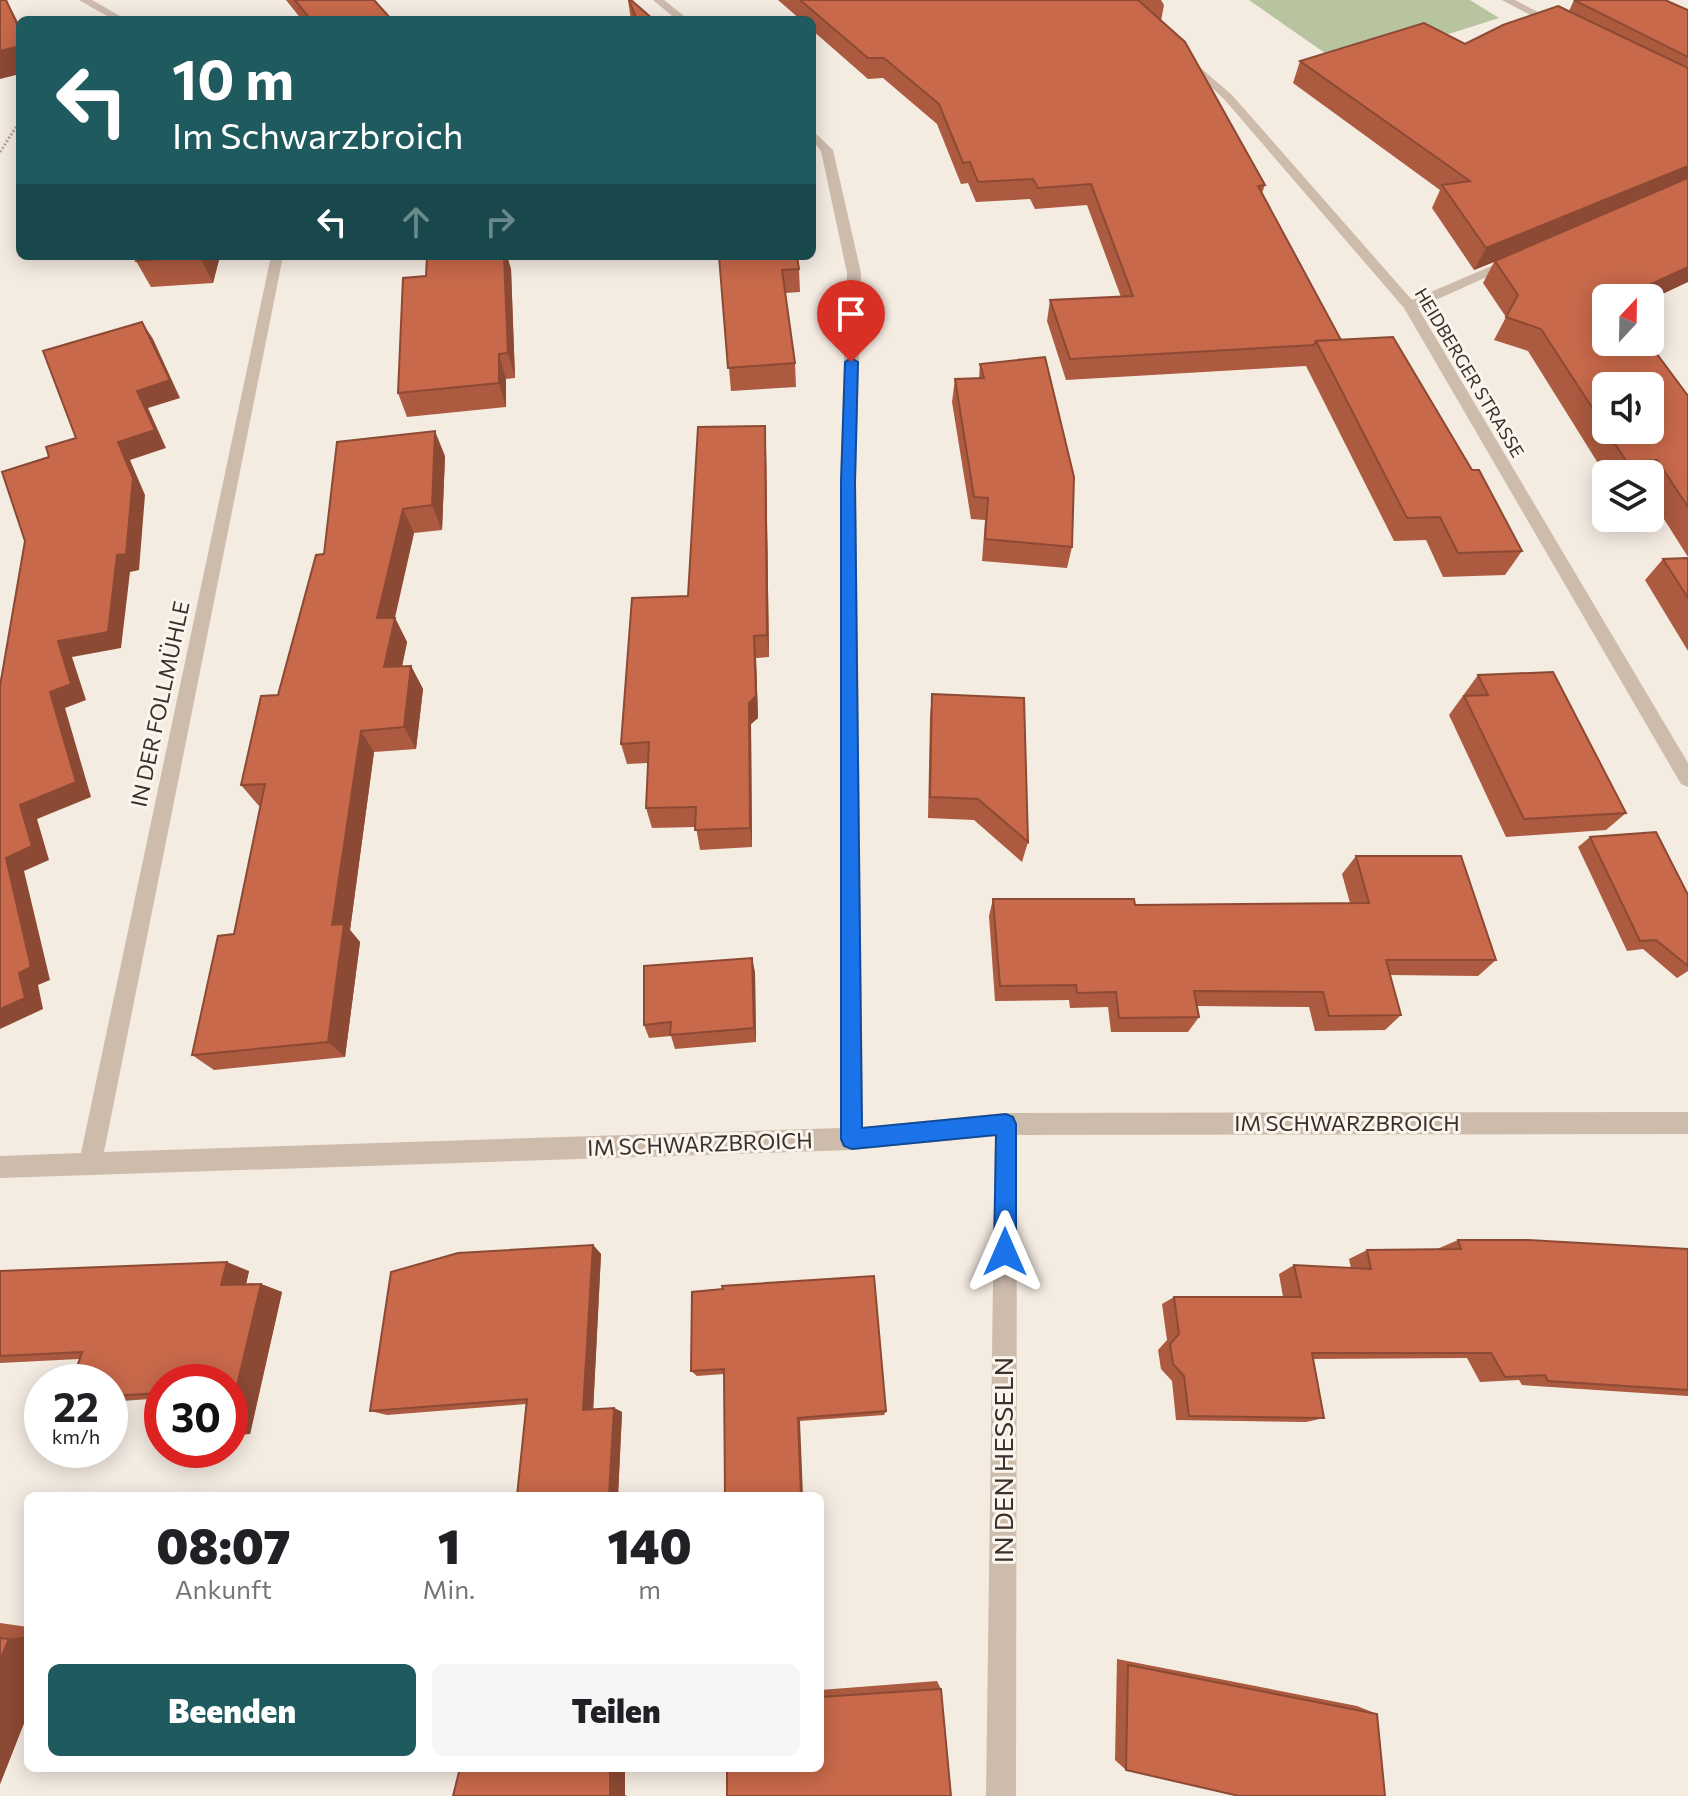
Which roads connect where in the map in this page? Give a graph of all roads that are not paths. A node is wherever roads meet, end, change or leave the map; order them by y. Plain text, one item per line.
1 (84, 0) edge
2 (658, 0) edge
3 (1507, 0) edge
4 (114, 16) edge
5 (679, 16) edge
6 (1563, 28) edge
7 (1169, 43) edge
8 (816, 138) edge
9 (1527, 256) edge
10 (276, 260) edge
11 (1410, 306) junction
12 (1688, 779) edge
13 (1688, 1123) edge
14 (1006, 1124) junction
15 (852, 1139) junction
16 (91, 1162) junction
17 (0, 1167) edge
18 (1001, 1796) edge

1 - 4 street
2 - 5 street
3 - 6 street
7 - 11 street, HEIDBERGER STRASSE
8 - 15 street
9 - 11 street
10 - 16 street, IN DER FOLLMÜHLE
11 - 12 street, HEIDBERGER STRASSE
13 - 14 street, IM SCHWARZBROICH
14 - 15 street, IM SCHWARZBROICH
14 - 18 street, IN DEN HESSELN
15 - 16 street, IM SCHWARZBROICH
16 - 17 street, IM SCHWARZBROICH

